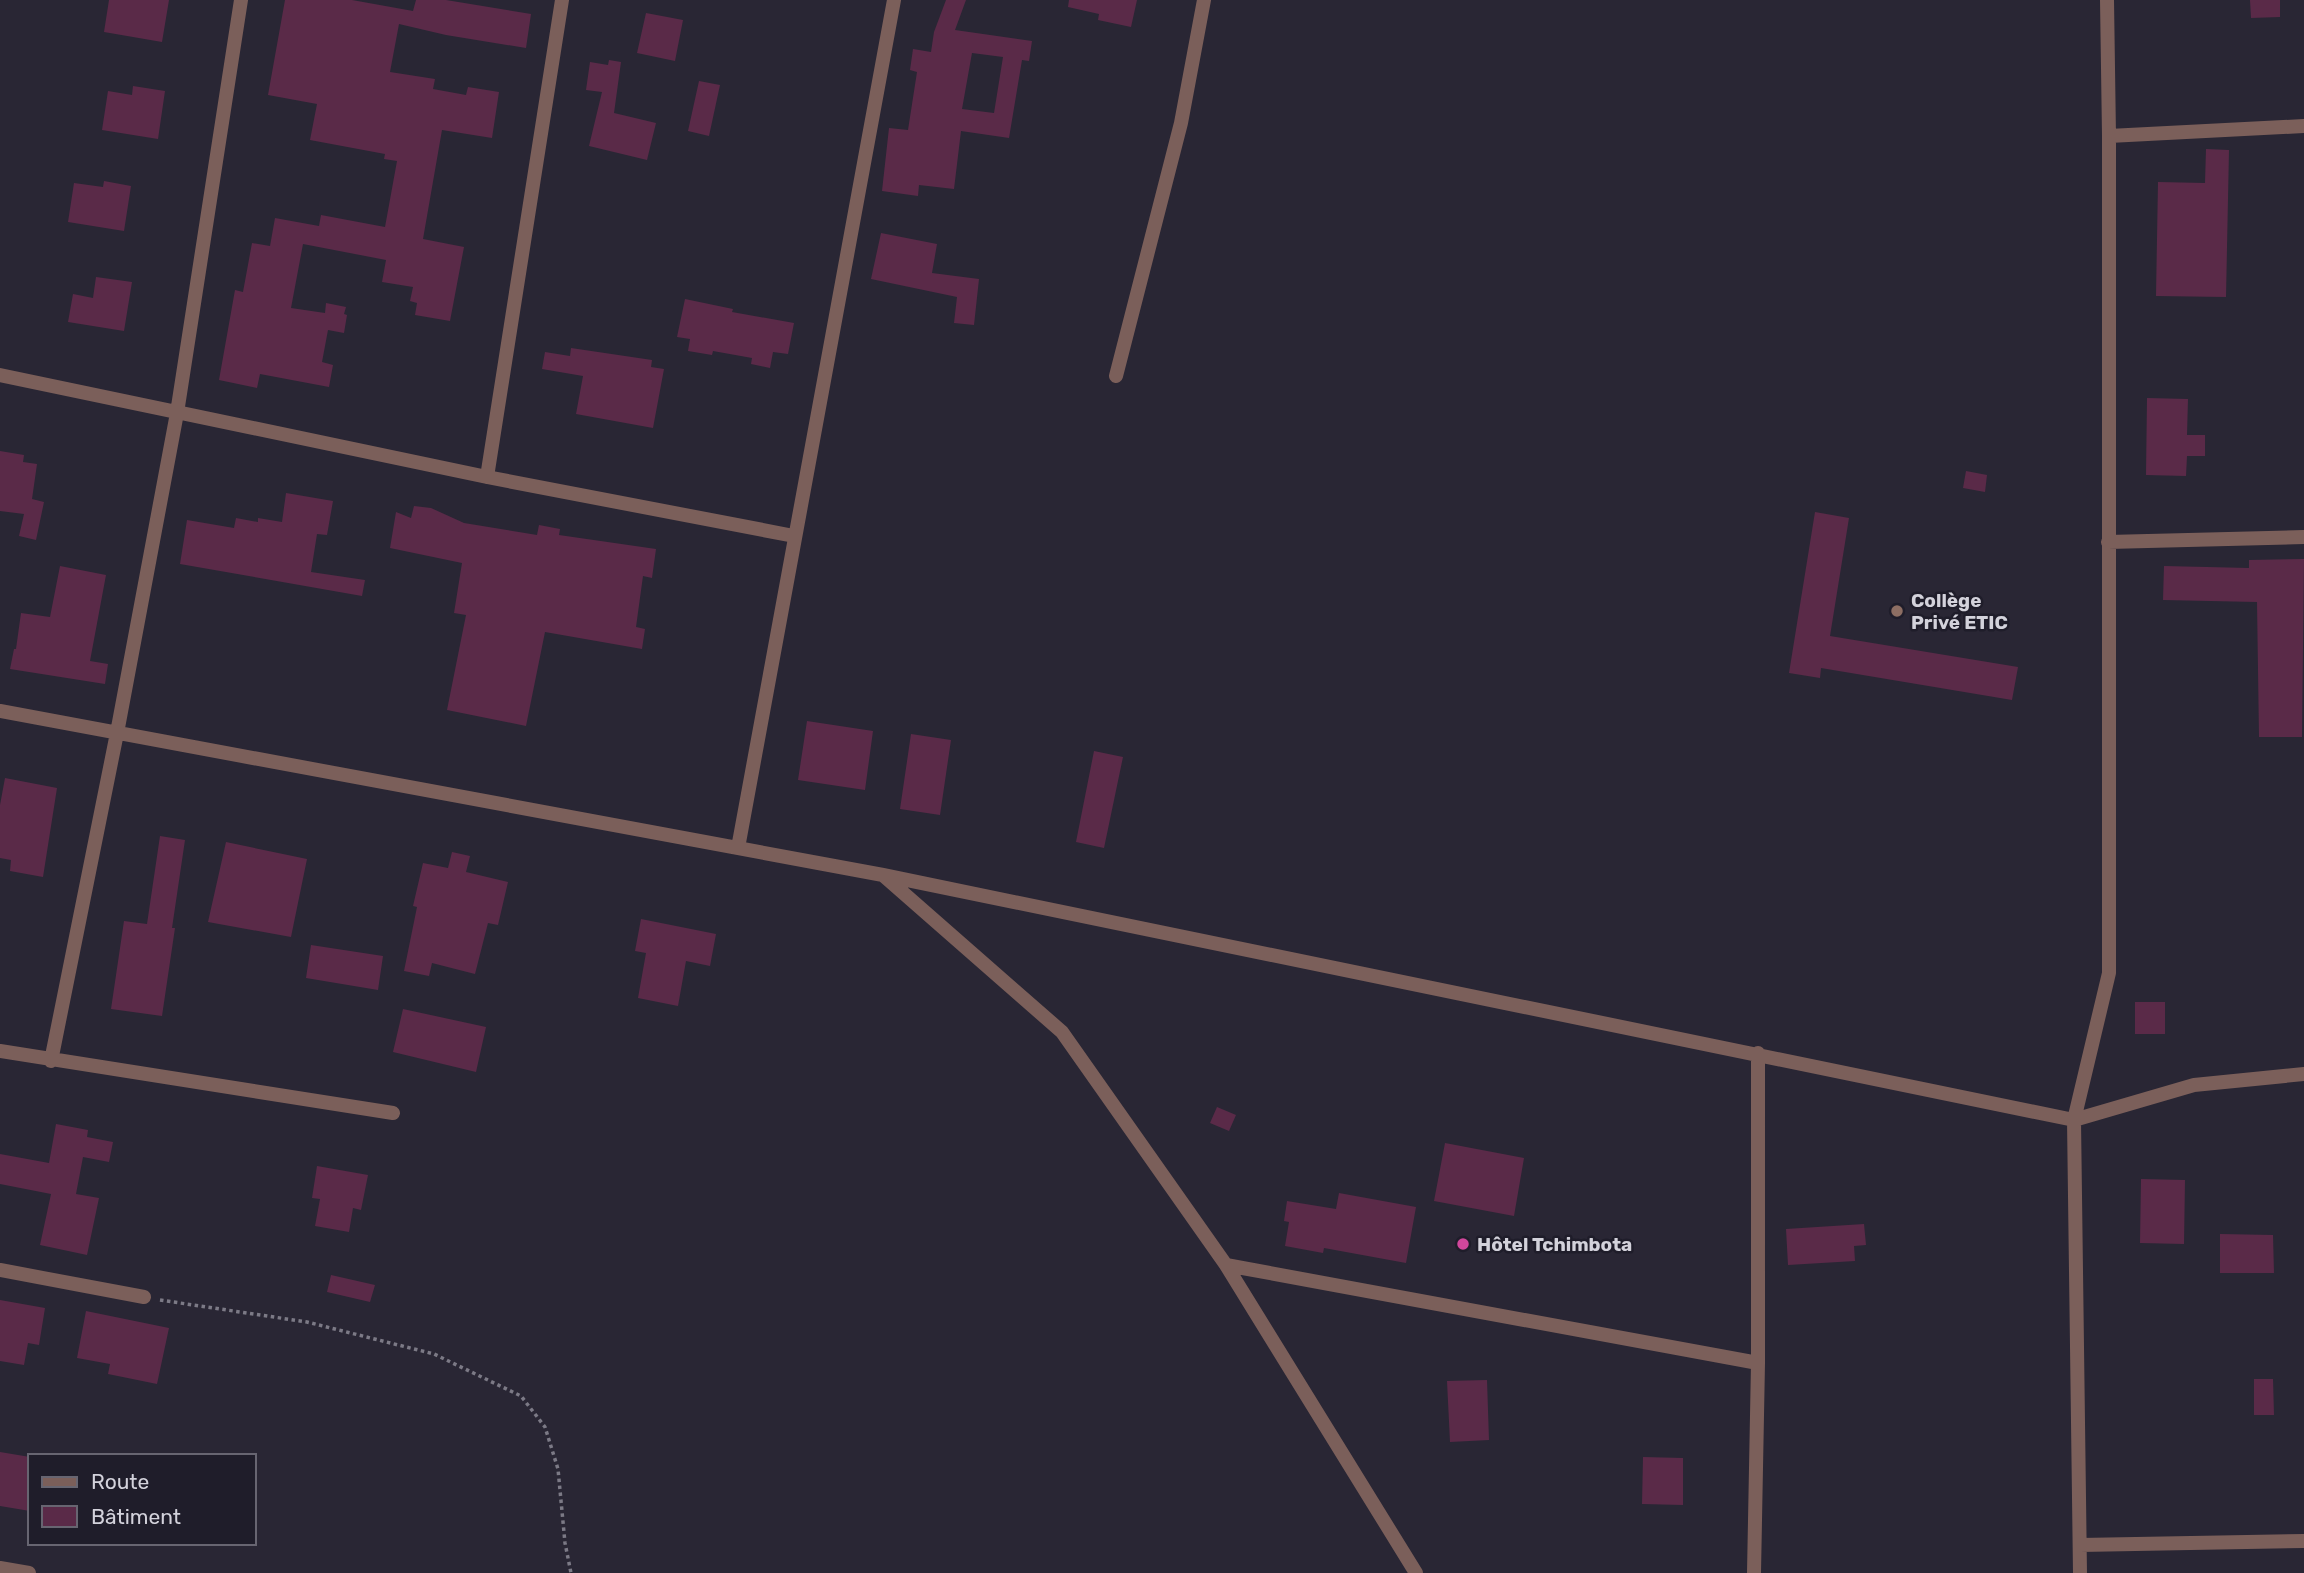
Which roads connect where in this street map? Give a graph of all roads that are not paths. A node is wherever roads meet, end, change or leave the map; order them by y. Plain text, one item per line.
1 (241, 0) edge
2 (562, 0) edge
3 (894, 0) edge
4 (1203, 0) edge
5 (2107, 0) edge
6 (2304, 126) edge
7 (2109, 136) junction
8 (0, 375) edge
9 (1116, 376) dead end
10 (177, 413) junction
11 (487, 477) junction
12 (794, 536) junction
13 (2304, 537) edge
14 (2108, 542) junction
15 (0, 711) edge
16 (117, 733) junction
17 (738, 848) junction
18 (883, 875) junction
19 (0, 1051) edge
20 (1758, 1054) junction
21 (51, 1061) junction
22 (2304, 1074) edge
23 (393, 1113) dead end
24 (2074, 1120) junction
25 (1226, 1265) junction
26 (0, 1270) edge
27 (144, 1297) road end
28 (1758, 1363) junction
29 (2304, 1541) edge
30 (2080, 1545) junction
31 (0, 1567) edge
32 (29, 1573) edge
33 (1416, 1573) edge
34 (1754, 1573) edge
35 (2080, 1573) edge

1 - 10 street
2 - 11 street
3 - 12 street
4 - 9 street
5 - 7 street
6 - 7 street
7 - 14 street
8 - 10 street
10 - 11 street
10 - 16 street
11 - 12 street
12 - 17 street
13 - 14 street
14 - 24 street
15 - 16 street
16 - 17 street
16 - 21 street
17 - 18 street
18 - 20 street
18 - 25 street
19 - 21 street
20 - 24 street
20 - 28 street
21 - 23 street
22 - 24 street
24 - 30 street
25 - 28 street
25 - 33 street
26 - 27 street
28 - 34 street
29 - 30 street
30 - 35 street
31 - 32 street

